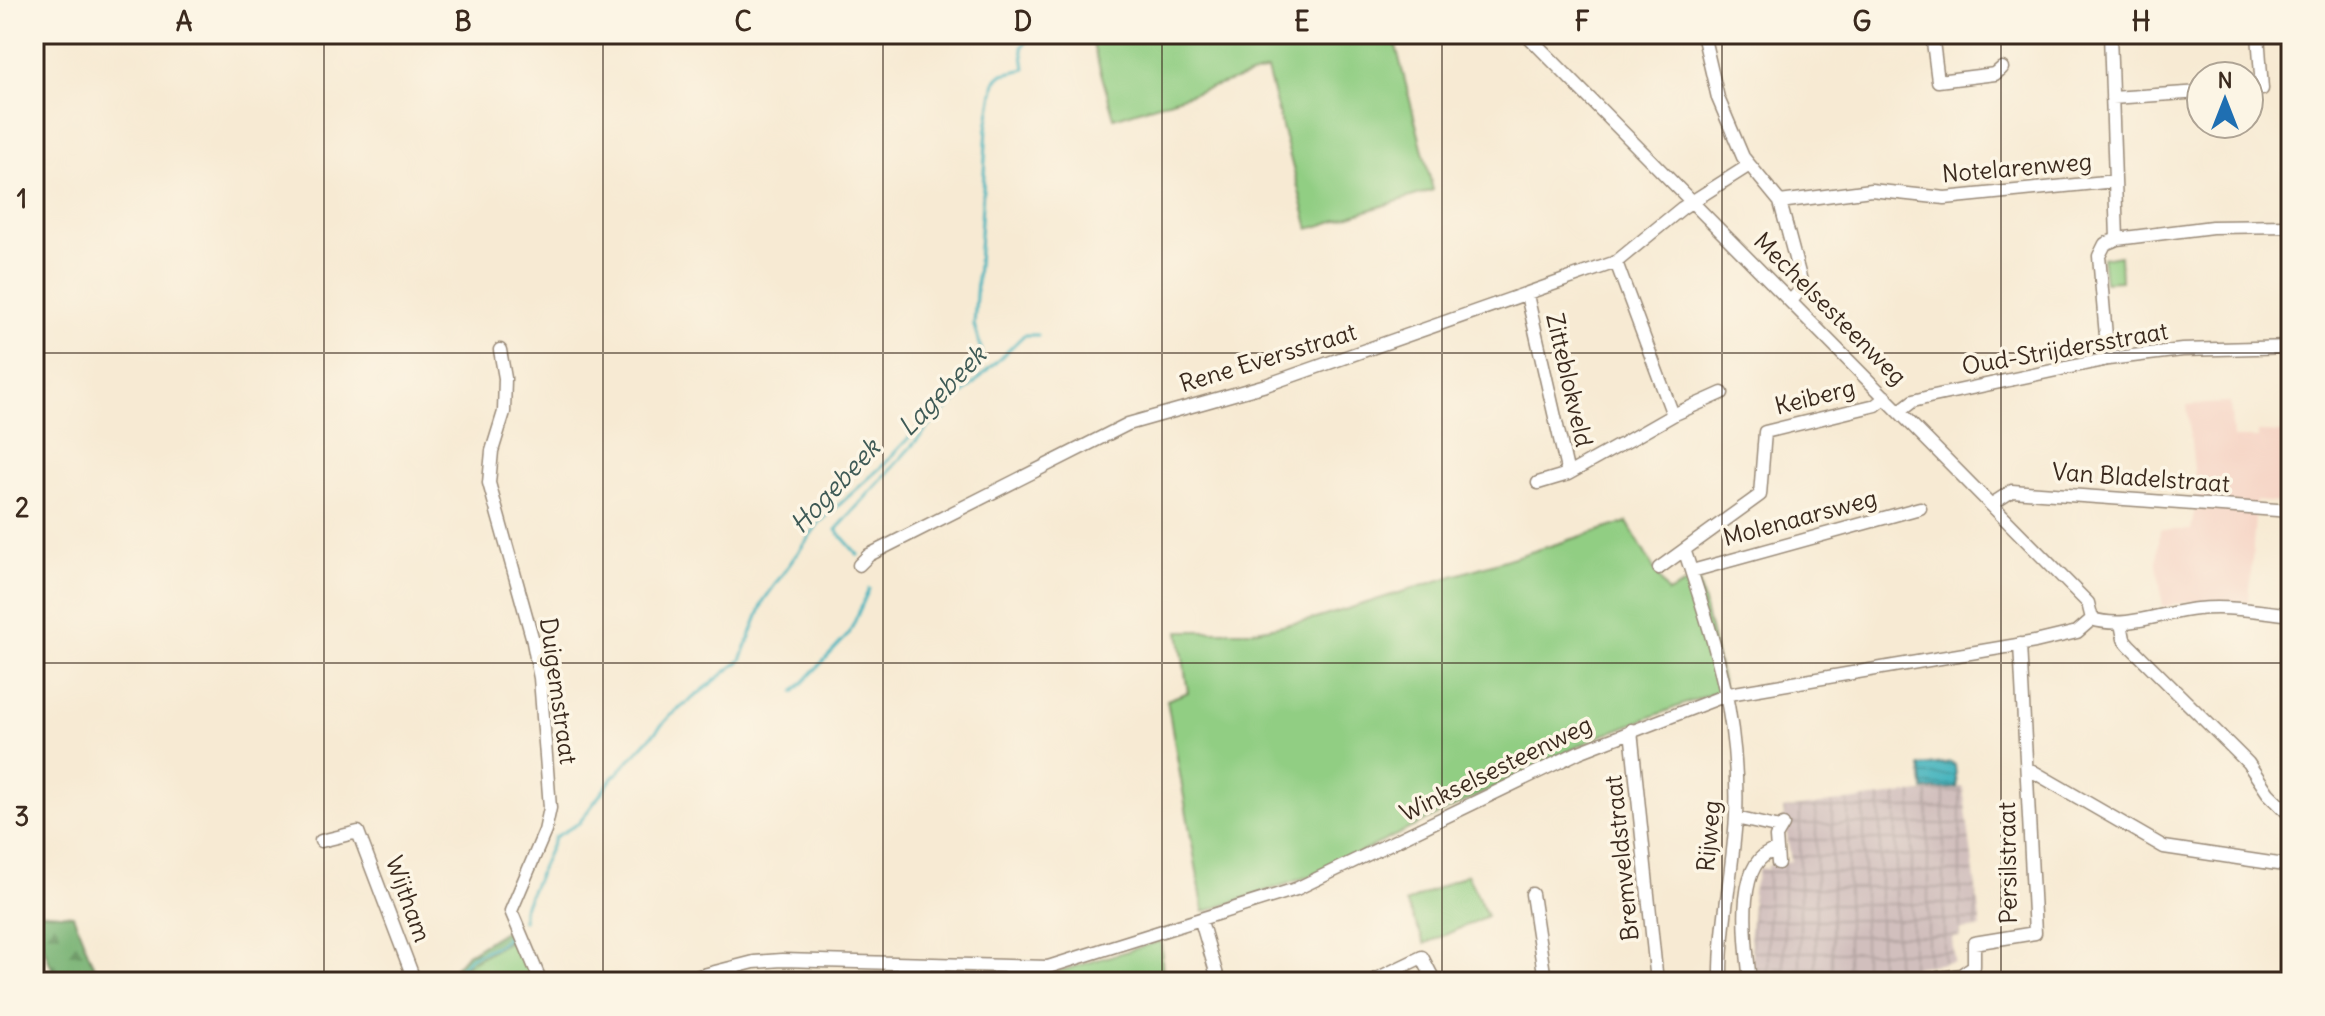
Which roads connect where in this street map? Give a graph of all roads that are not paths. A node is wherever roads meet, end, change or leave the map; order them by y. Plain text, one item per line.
1 (1526, 34) edge
2 (1703, 34) edge
3 (1932, 34) edge
4 (2110, 34) edge
5 (2258, 34) edge
6 (2260, 60) edge
7 (2002, 68) dead end
8 (2185, 93) edge
9 (2112, 98) junction
10 (1748, 166) junction
11 (2115, 181) junction
12 (1693, 202) junction
13 (1780, 202) junction
14 (2291, 226) edge
15 (2117, 239) junction
16 (1616, 262) junction
17 (1527, 295) junction
18 (1791, 301) junction
19 (2291, 347) edge
20 (500, 350) dead end
21 (2108, 359) junction
22 (1722, 393) dead end
23 (1886, 397) junction
24 (1900, 411) junction
25 (1673, 415) junction
26 (1568, 474) junction
27 (1538, 483) dead end
28 (1992, 504) junction
29 (1920, 508) dead end
30 (2291, 511) edge
31 (1685, 552) junction
32 (859, 565) dead end
33 (1659, 568) dead end
34 (1692, 571) junction
35 (2291, 615) edge
36 (2092, 619) junction
37 (2121, 623) junction
38 (2020, 644) junction
39 (1729, 694) junction
40 (1631, 730) junction
41 (2027, 768) junction
42 (2291, 816) edge
43 (1736, 818) junction
44 (321, 841) dead end
45 (2291, 866) edge
46 (1532, 894) dead end
47 (1201, 921) junction
48 (415, 982) edge
49 (541, 982) edge
50 (676, 982) edge
51 (1219, 982) edge
52 (1370, 982) edge
53 (1435, 982) edge
54 (1538, 982) edge
55 (1657, 982) edge
56 (1721, 982) edge
57 (1750, 982) edge
58 (1911, 982) edge

1 - 12 street, Mechelsesteenweg
2 - 10 street
3 - 7 street
4 - 9 street
5 - 6 street
8 - 9 street
9 - 11 street
10 - 12 street, Rene Eversstraat
10 - 13 street
11 - 13 street, Notelarenweg
11 - 15 street
12 - 16 street, Rene Eversstraat
12 - 18 street, Mechelsesteenweg
13 - 18 street
14 - 15 street
15 - 21 street
16 - 17 street, Rene Eversstraat
16 - 25 street
17 - 26 street, Zitteblokveld
17 - 32 street, Rene Eversstraat
18 - 23 street, Mechelsesteenweg
19 - 21 street, Oud-Strijdersstraat
20 - 49 street, Duigemstraat
21 - 24 street, Oud-Strijdersstraat
22 - 25 street, Zitteblokveld
23 - 24 street, Mechelsesteenweg
23 - 31 street, Keiberg
24 - 28 street, Mechelsesteenweg
25 - 26 street, Zitteblokveld
26 - 27 street, Zitteblokveld
28 - 30 street, Van Bladelstraat
28 - 36 street, Mechelsesteenweg
29 - 34 street, Molenaarsweg
31 - 33 street, Keiberg
31 - 34 street
34 - 39 street
35 - 37 street
36 - 37 street
36 - 38 street, Winkselsesteenweg
37 - 42 street
38 - 39 street, Winkselsesteenweg
38 - 41 street, Persilstraat
39 - 40 street, Winkselsesteenweg
39 - 43 street, Rijweg
40 - 47 street, Winkselsesteenweg
40 - 55 street, Bremveldstraat
41 - 45 street
41 - 58 street, Persilstraat
43 - 56 street, Rijweg
43 - 57 street
44 - 48 street, Wijtham
46 - 54 street
47 - 50 street, Winkselsesteenweg
47 - 51 street
52 - 53 street

